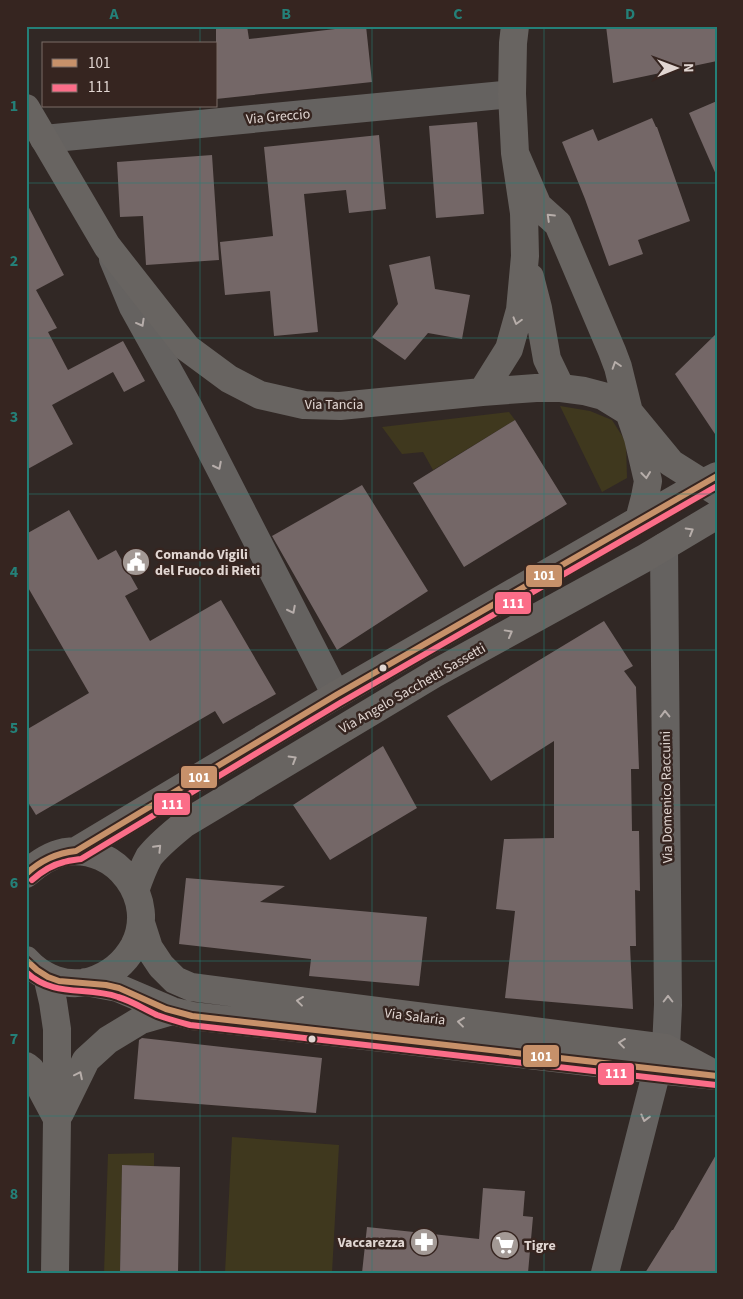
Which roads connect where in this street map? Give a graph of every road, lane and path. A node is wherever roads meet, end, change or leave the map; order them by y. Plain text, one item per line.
1 (515, 26) edge
2 (512, 94) junction
3 (26, 108) edge
4 (44, 139) junction
5 (516, 153) junction
6 (107, 246) junction
7 (525, 256) junction
8 (561, 388) junction
9 (482, 392) junction
10 (629, 412) junction
11 (712, 484) edge
12 (717, 515) edge
13 (639, 520) junction
14 (664, 547) junction
15 (336, 695) junction
16 (65, 853) junction
17 (26, 854) edge
18 (26, 874) edge
19 (135, 891) junction
20 (141, 923) junction
21 (33, 968) edge
22 (86, 982) junction
23 (172, 1011) junction
24 (662, 1059) junction
25 (26, 1066) edge
26 (717, 1075) edge
27 (57, 1119) junction
28 (55, 1273) edge
29 (605, 1273) edge

1 - 2 main road
2 - 4 street, Via Greccio
2 - 5 main road
3 - 4 main road, Via Tancia
4 - 6 main road, Via Tancia
5 - 7 main road
10 -> 5 main road
6 - 9 main road, Via Tancia
6 -> 15 street
7 - 8 main road
7 -> 9 main road
8 - 9 main road, Via Tancia
8 - 10 main road, Via Tancia
10 - 11 main road, Via Tancia
10 -> 13 main road
11 - 13 main road
14 -> 12 main road, Via Angelo Sacchetti Sassetti
13 - 15 main road
19 -> 14 main road, Via Angelo Sacchetti Sassetti
24 -> 14 street, Via Domenico Raccuini
15 - 16 main road
16 - 17 main road
16 - 18 main road
16 - 19 main road
19 - 20 main road, Via Salaria
20 - 22 main road
24 -> 20 main road, Via Salaria
21 - 22 main road
21 - 27 main road
22 - 23 main road, Via Salaria
23 - 24 main road, Via Salaria
27 -> 23 main road
24 - 26 main road, Via Salaria
24 -> 29 street, Via Domenico Raccuini
25 - 27 main road
27 - 28 main road

